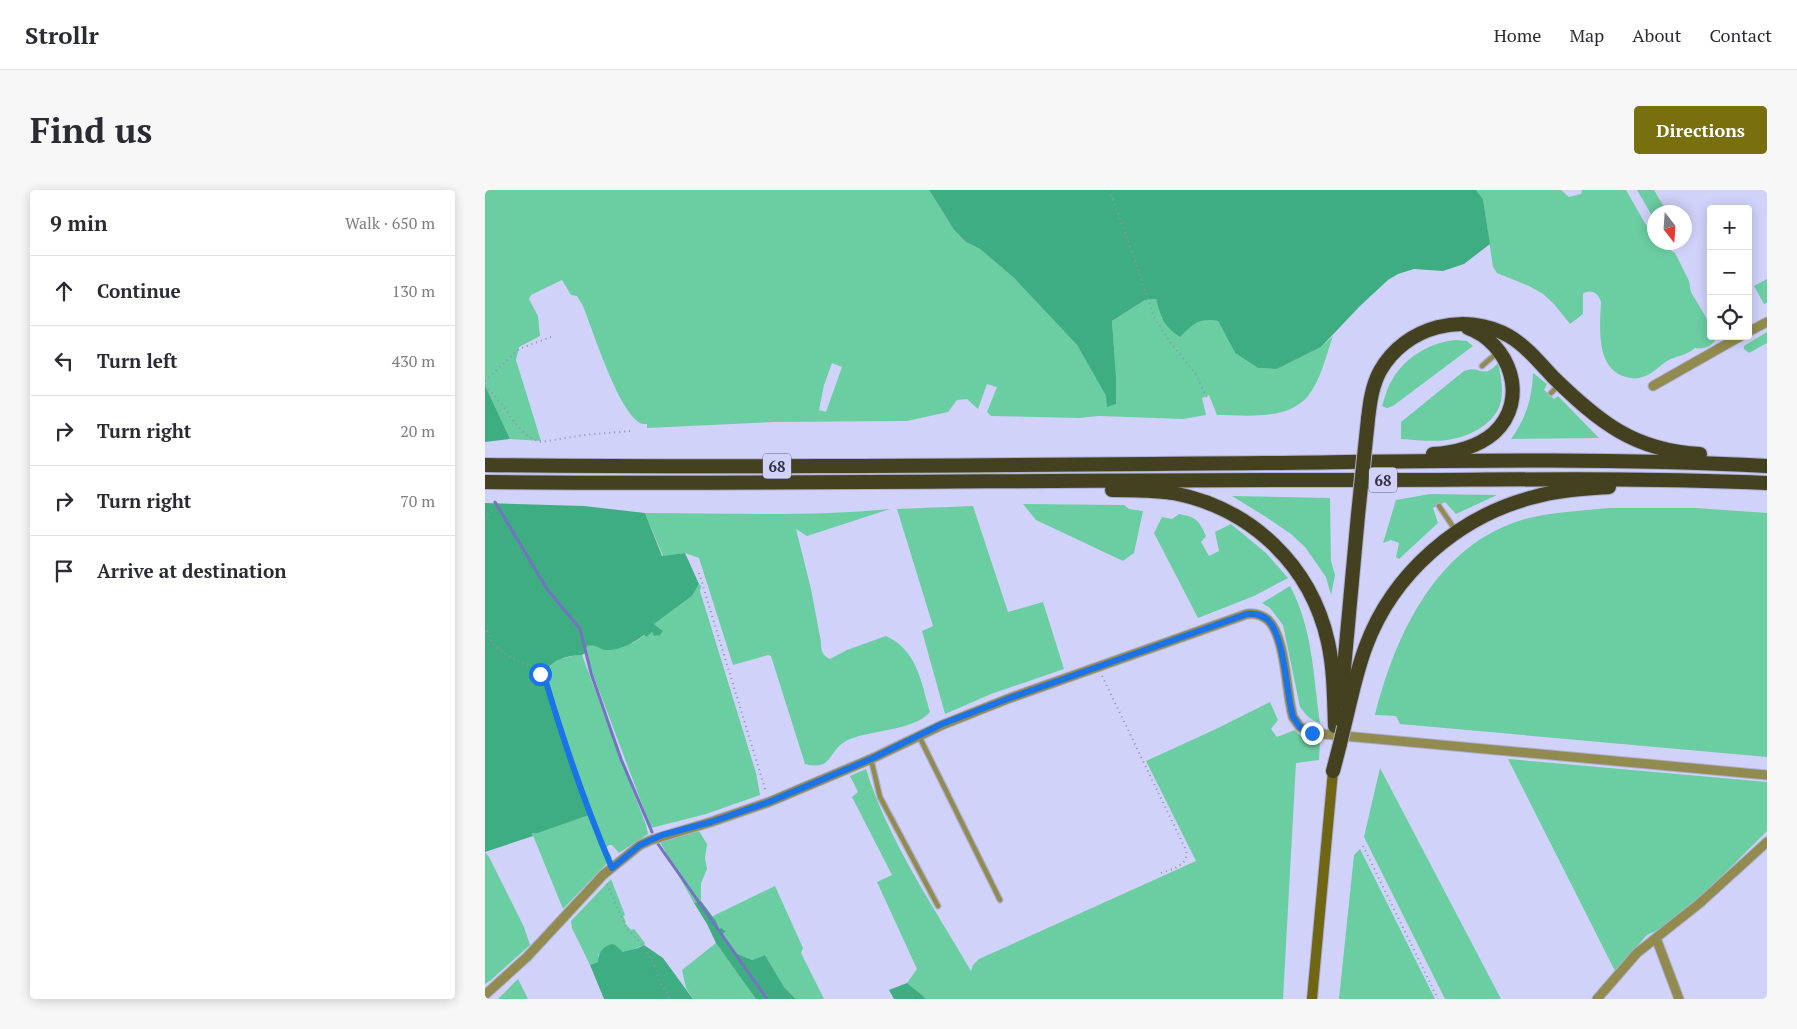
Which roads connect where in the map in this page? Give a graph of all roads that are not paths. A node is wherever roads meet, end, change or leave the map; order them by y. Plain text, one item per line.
1 (1767, 322) edge
2 (1452, 324) junction
3 (1752, 330) edge
4 (1734, 340) edge
5 (1500, 351) junction
6 (1482, 366) dead end
7 (1653, 386) dead end
8 (1373, 462) junction
9 (485, 465) edge
10 (1767, 465) edge
11 (1697, 480) junction
12 (485, 482) edge
13 (1070, 482) junction
14 (1767, 483) edge
15 (1439, 506) dead end
16 (1457, 532) junction
17 (1339, 726) junction
18 (919, 736) junction
19 (871, 759) junction
20 (1333, 771) joint
21 (1767, 775) edge
22 (1767, 842) edge
23 (1000, 900) dead end
24 (938, 906) dead end
25 (1656, 938) junction
26 (485, 996) edge
27 (1312, 999) edge
28 (1597, 999) edge
29 (1679, 999) edge

1 - 3 street
2 - 5 highway
2 - 10 highway
2 - 17 highway, bridge
4 - 7 street
5 - 6 lane
5 - 8 highway
8 - 9 highway, 68
8 - 10 highway, 68
11 - 13 highway, 68
11 - 14 highway, 68
11 - 16 highway
12 - 13 highway, 68
13 - 17 highway
15 - 16 lane
16 - 17 highway
17 - 20 highway
18 - 19 street
18 - 21 street
18 - 23 lane
19 - 24 lane
19 - 26 street
20 - 27 main road
22 - 25 street
25 - 28 street
25 - 29 street

